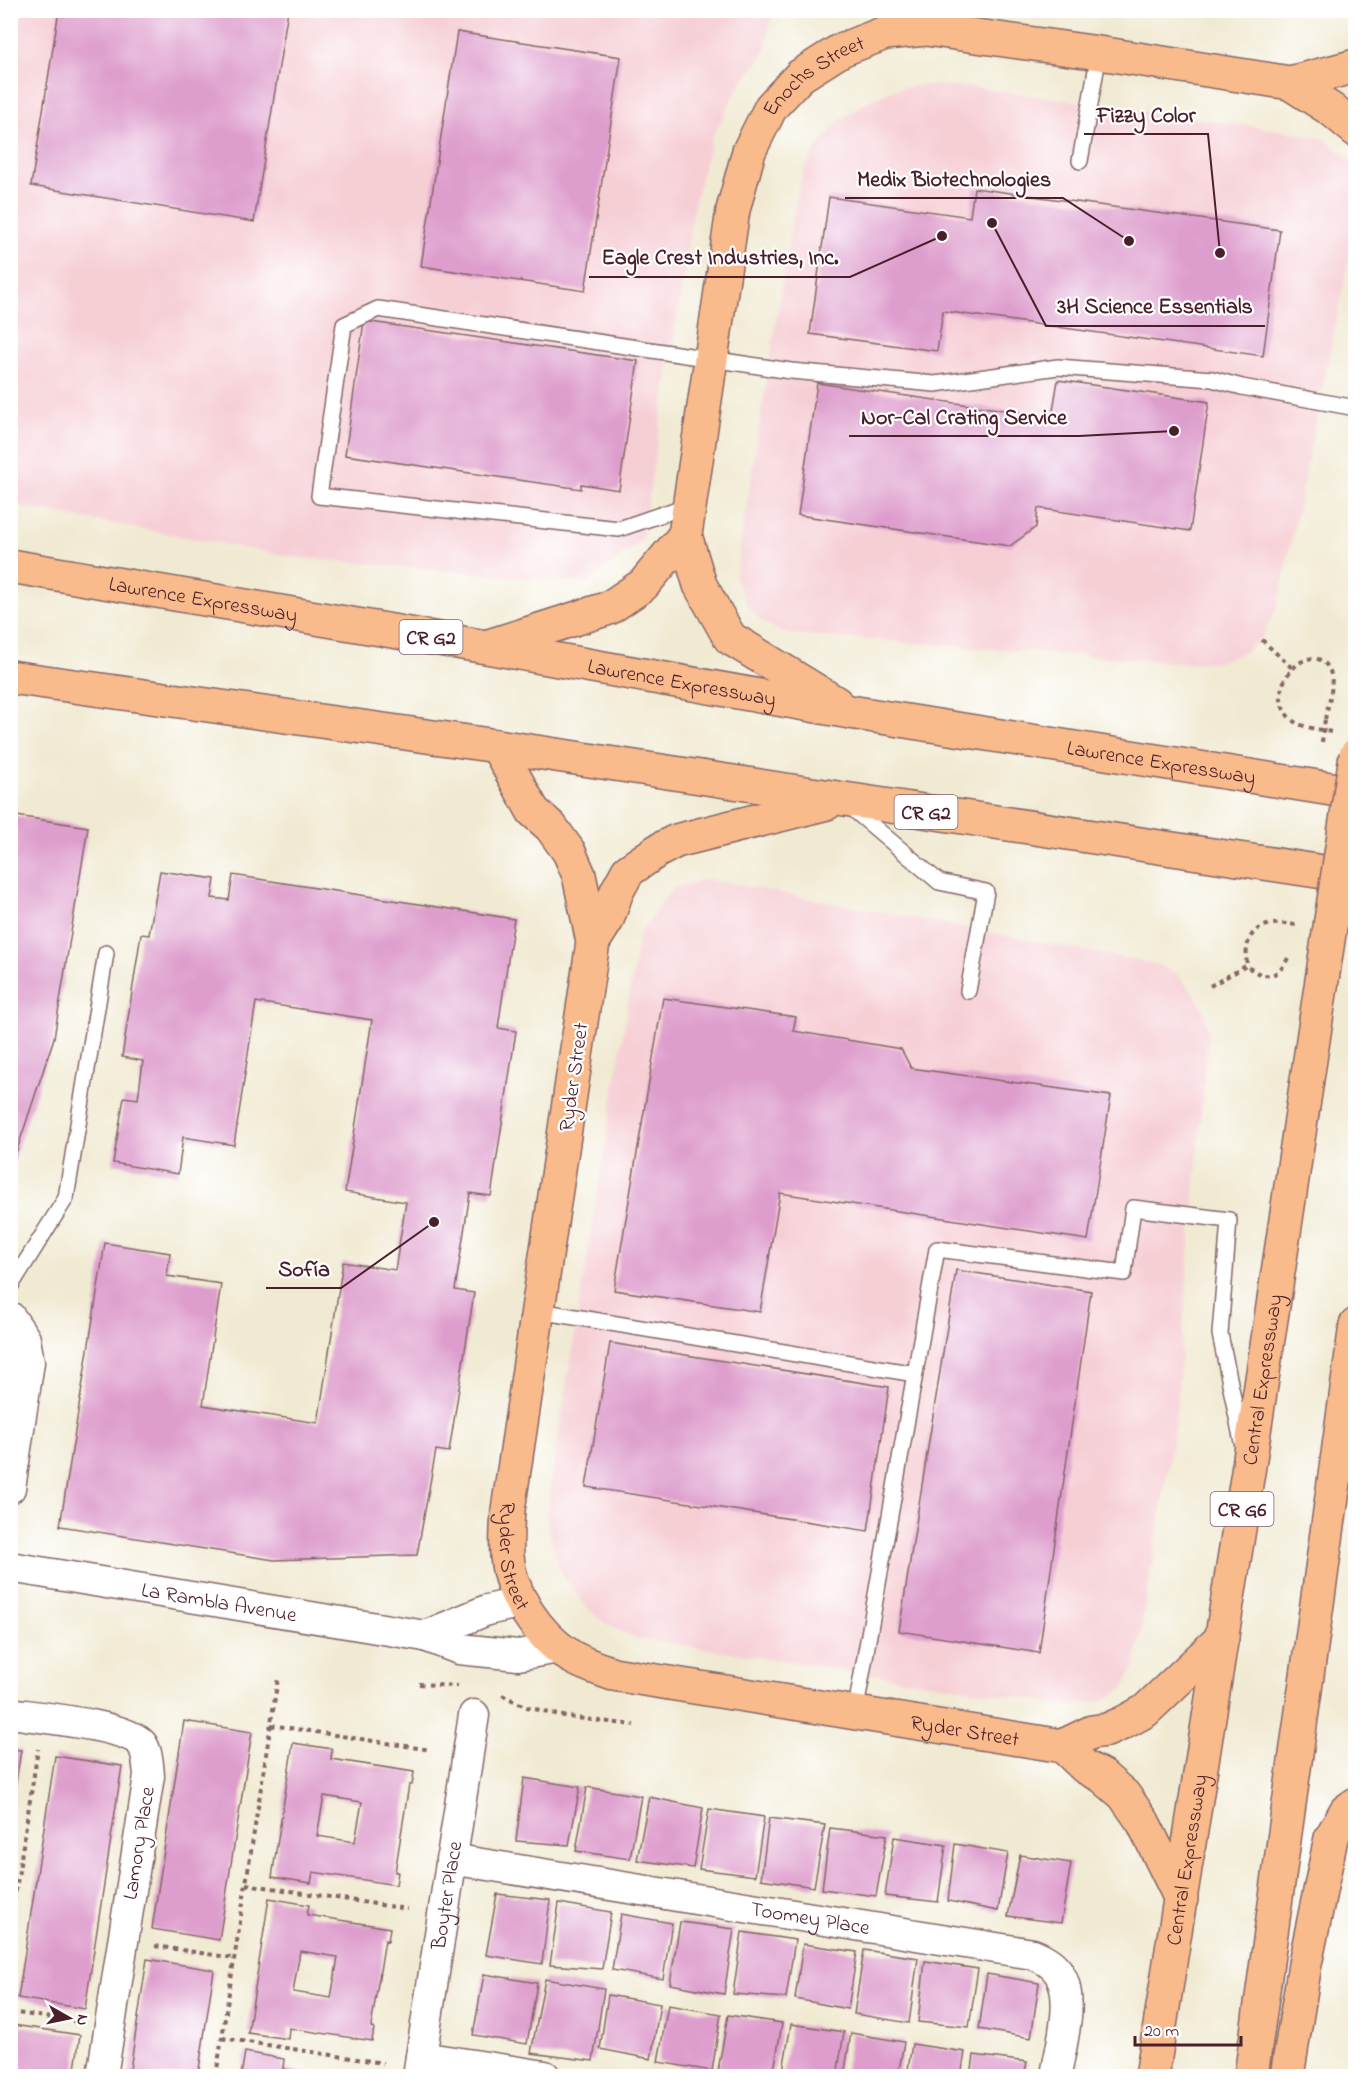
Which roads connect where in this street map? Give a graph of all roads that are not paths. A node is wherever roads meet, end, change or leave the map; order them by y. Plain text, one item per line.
1 (1099, 53) junction
2 (1356, 66) edge
3 (1290, 83) junction
4 (1356, 130) edge
5 (1080, 161) dead end
6 (711, 360) junction
7 (1356, 408) edge
8 (687, 520) junction
9 (10, 566) edge
10 (486, 646) junction
11 (10, 676) edge
12 (850, 712) junction
13 (497, 746) junction
14 (1356, 754) edge
15 (1356, 793) edge
16 (842, 800) junction
17 (1356, 877) edge
18 (593, 942) junction
19 (106, 953) dead end
20 (968, 991) dead end
21 (10, 1287) edge
22 (539, 1311) junction
23 (10, 1317) edge
24 (1356, 1325) edge
25 (915, 1374) junction
26 (1248, 1472) junction
27 (10, 1488) edge
28 (10, 1567) edge
29 (523, 1602) junction
30 (425, 1636) junction
31 (1222, 1638) junction
32 (559, 1648) junction
33 (10, 1713) edge
34 (855, 1714) junction
35 (474, 1715) dead end
36 (1063, 1746) junction
37 (1356, 1804) edge
38 (451, 1859) junction
39 (1181, 1899) junction
40 (419, 2067) edge
41 (102, 2076) edge
42 (545, 2076) edge
43 (1056, 2076) edge
44 (1152, 2076) edge
45 (1251, 2076) edge
46 (1287, 2076) edge

1 - 3 highway, Enochs Street
1 - 5 lane
1 - 6 highway, Enochs Street
2 - 3 highway
3 - 4 highway
6 - 7 lane
6 - 8 highway, Enochs Street
6 - 8 lane
8 - 10 highway
8 - 12 highway
9 - 10 highway, Lawrence Expressway / CR G2
10 - 12 highway, Lawrence Expressway / CR G2
11 - 13 highway, CR G2
12 - 15 highway, Lawrence Expressway / CR G2
13 - 16 highway, CR G2
13 - 18 highway
14 - 26 highway, Central Expressway / CR G6, bridge
16 - 17 highway, CR G2
16 - 18 highway
16 - 20 lane
18 - 22 highway, Ryder Street
19 - 21 lane
22 - 25 lane
22 - 29 highway, Ryder Street
23 - 27 street
24 - 45 highway
25 - 26 lane
25 - 34 lane
26 - 31 highway, Central Expressway / CR G6
28 - 30 street, La Rambla Avenue
29 - 30 street
29 - 32 highway, Ryder Street
30 - 32 street, La Rambla Avenue
31 - 36 highway
31 - 39 highway, Central Expressway / CR G6
32 - 34 highway, Ryder Street
33 - 41 street, Lamory Place
34 - 36 highway, Ryder Street
35 - 38 street, Boyter Place
36 - 39 highway
37 - 46 highway
38 - 40 street, Boyter Place
38 - 43 street, Toomey Place
39 - 44 highway, Central Expressway / CR G6
40 - 42 street

